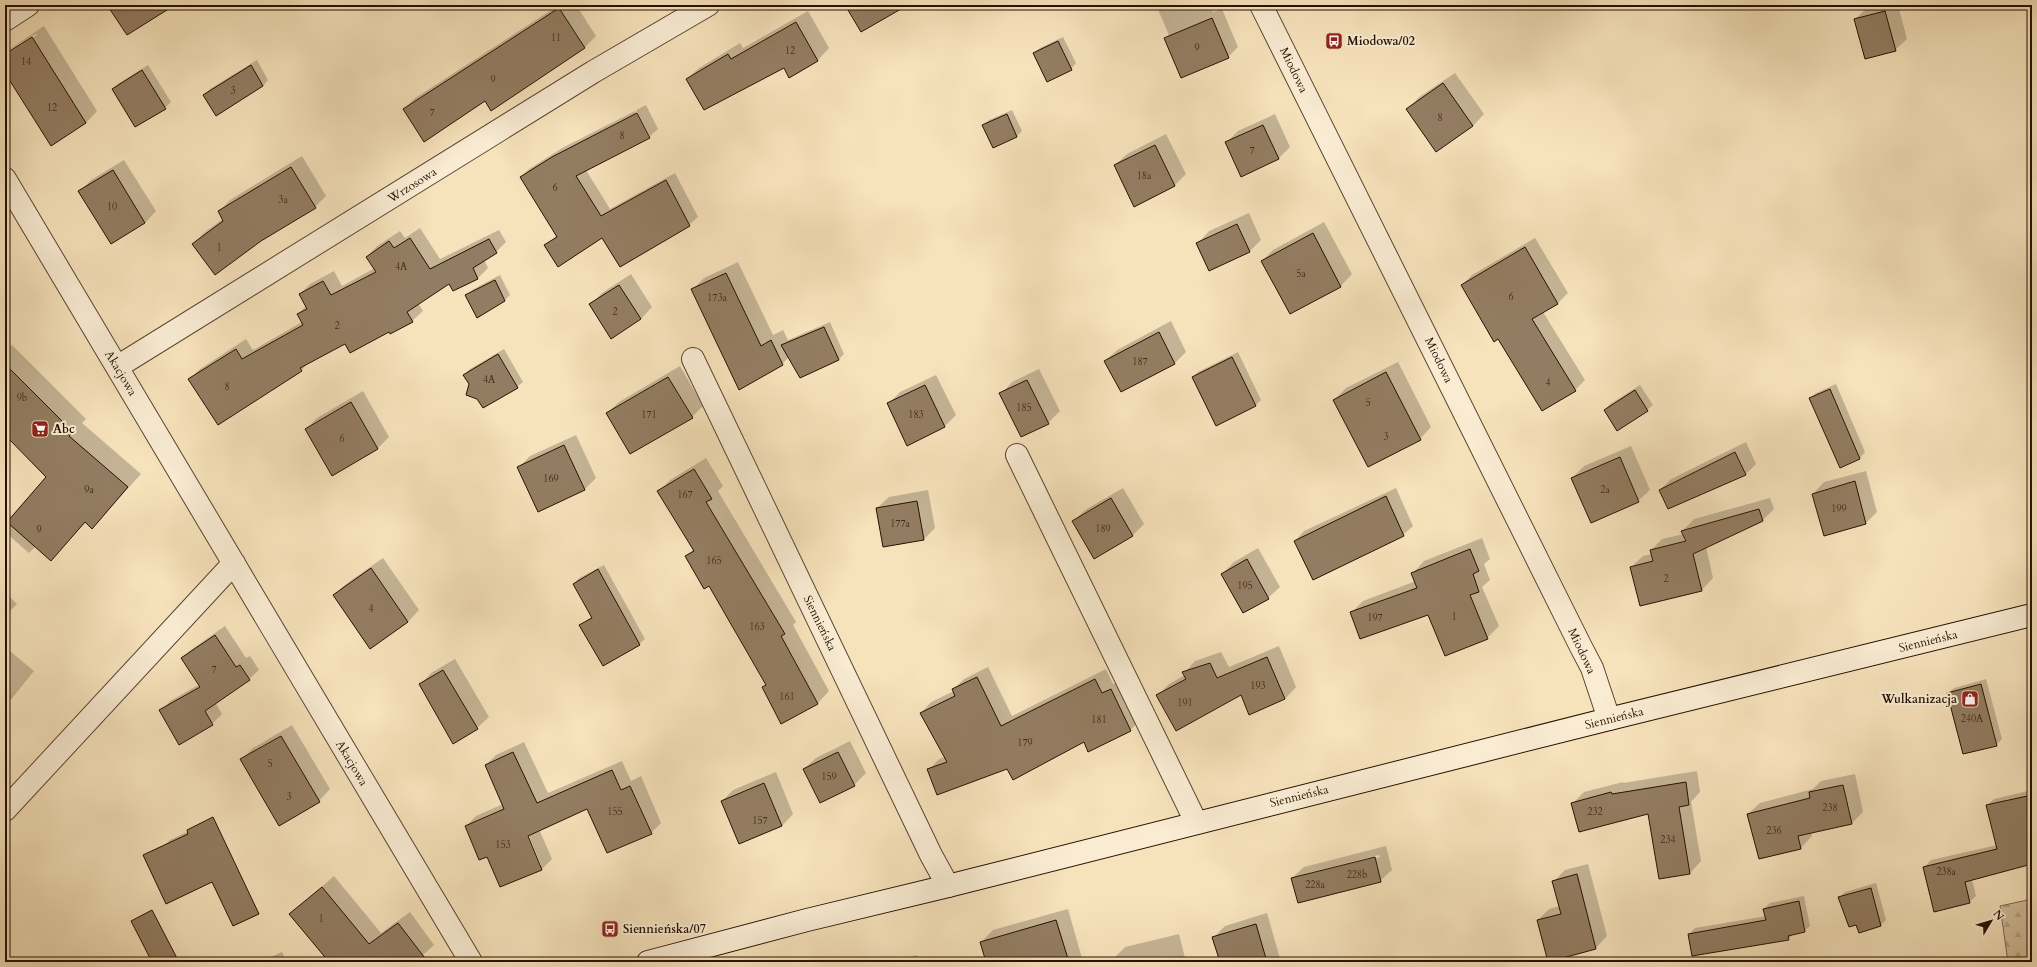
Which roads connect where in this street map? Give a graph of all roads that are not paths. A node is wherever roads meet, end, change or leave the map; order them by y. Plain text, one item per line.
1 (28, 5) edge
2 (708, 5) edge
3 (1262, 5) edge
4 (5, 20) edge
5 (6, 183) edge
6 (693, 359) dead end
7 (117, 367) junction
8 (1017, 455) dead end
9 (234, 563) junction
10 (2032, 615) edge
11 (1609, 719) junction
12 (5, 810) edge
13 (1196, 822) junction
14 (948, 886) junction
15 (471, 962) edge
16 (648, 962) edge

1 - 4 street
2 - 7 street, Wrzosowa
3 - 11 street, Miodowa
5 - 7 street, Akacjowa
6 - 14 street, Siennieńska
7 - 9 street, Akacjowa
8 - 13 street
9 - 12 street
9 - 15 street, Akacjowa
10 - 11 street, Siennieńska
11 - 13 street, Siennieńska
13 - 14 street, Siennieńska
14 - 16 street, Siennieńska

